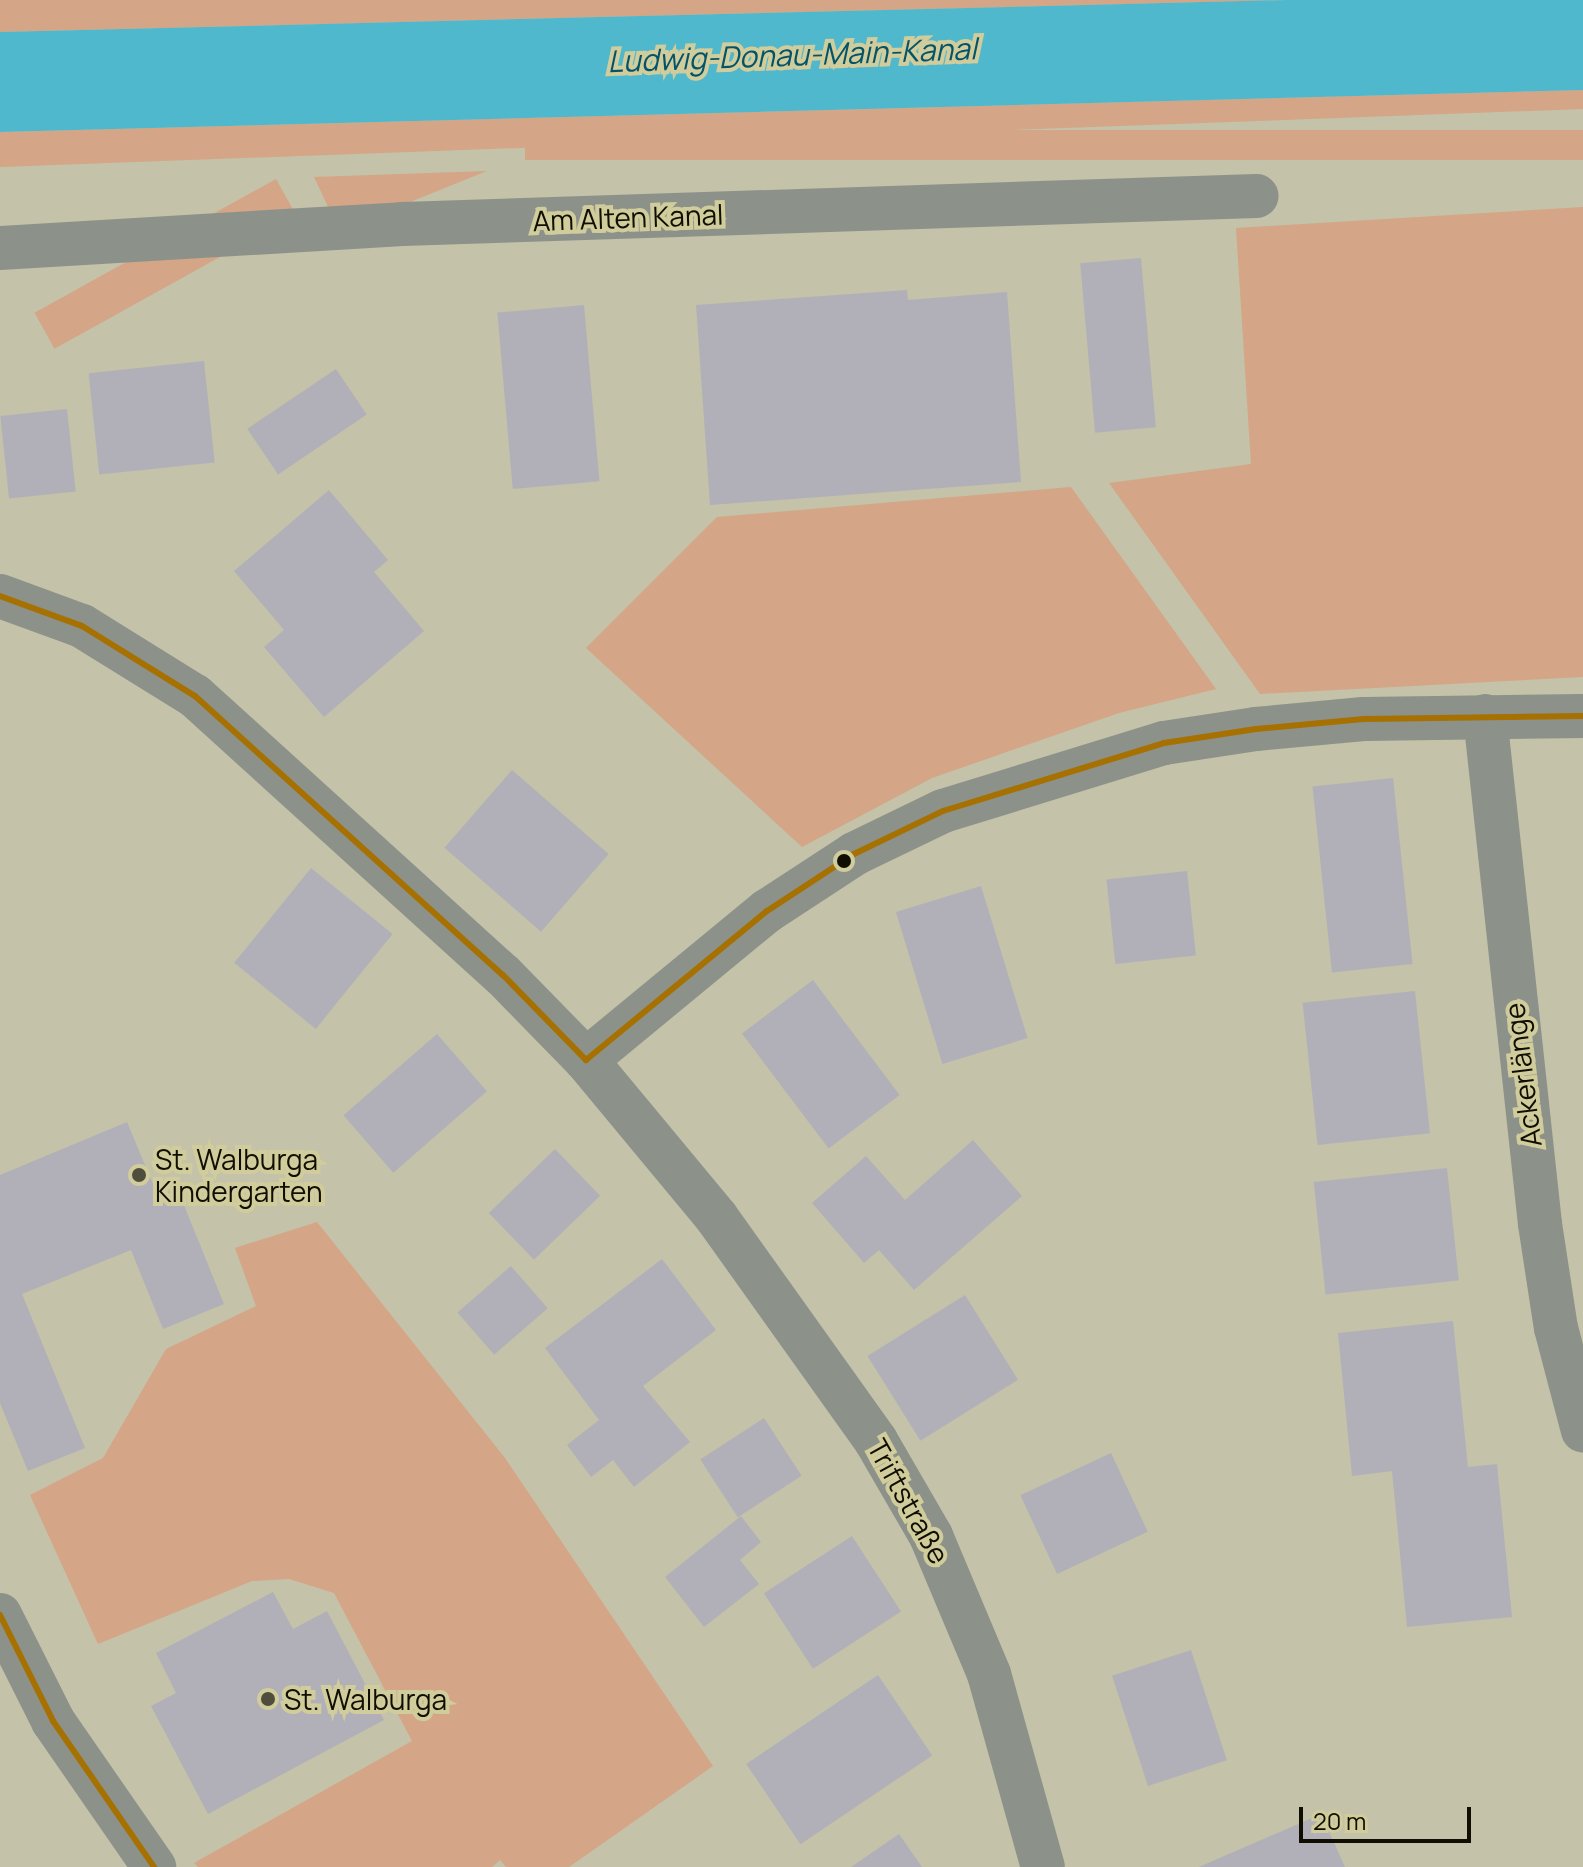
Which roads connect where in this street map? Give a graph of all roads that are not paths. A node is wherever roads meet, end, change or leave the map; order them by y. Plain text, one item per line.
1 (1257, 196) dead end
2 (0, 248) edge
3 (0, 596) edge
4 (1485, 716) junction
5 (1583, 716) edge
6 (586, 1060) junction
7 (1583, 1431) edge
8 (0, 1615) edge
9 (154, 1867) edge
10 (1043, 1867) edge

1 - 2 street, Am Alten Kanal
3 - 6 street, Triftstraße
4 - 5 street
4 - 6 street
4 - 7 street, Ackerlänge
6 - 10 street, Triftstraße
8 - 9 street

